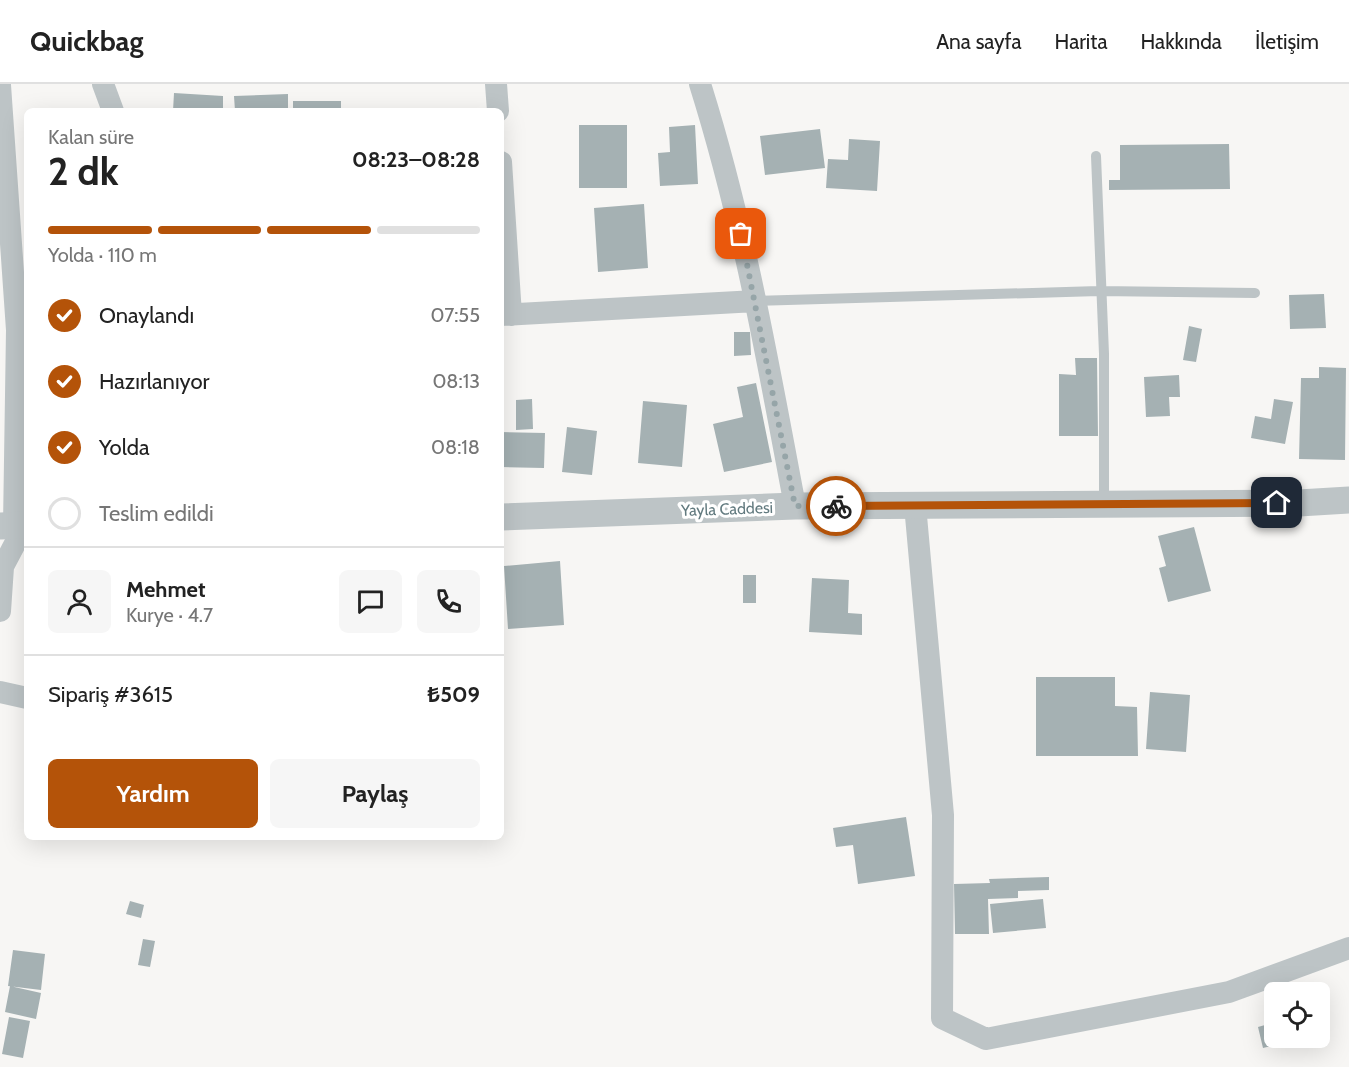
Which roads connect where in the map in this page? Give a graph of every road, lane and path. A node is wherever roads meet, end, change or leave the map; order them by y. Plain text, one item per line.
1 (104, 84) edge
2 (496, 84) edge
3 (700, 84) edge
4 (0, 85) edge
5 (112, 108) edge
6 (498, 108) edge
7 (1096, 156) dead end
8 (504, 254) edge
9 (1099, 291) junction
10 (1255, 293) dead end
11 (756, 301) junction
12 (506, 315) edge
13 (14, 331) edge
14 (1349, 500) edge
15 (1104, 504) junction
16 (915, 505) junction
17 (795, 506) junction
18 (504, 517) edge
19 (19, 525) edge
20 (2, 570) edge
21 (0, 611) edge
22 (0, 692) edge
23 (24, 697) edge
24 (1349, 948) edge

1 - 5 street
2 - 6 street
3 - 11 street
4 - 13 street
7 - 9 lane
8 - 12 street
9 - 10 lane
9 - 11 lane
9 - 15 lane
11 - 12 street
11 - 17 street
13 - 19 street
14 - 15 street, Yayla Caddesi
15 - 16 street, Yayla Caddesi
16 - 17 street, Yayla Caddesi
16 - 24 street
17 - 18 street, Yayla Caddesi
19 - 20 street
20 - 21 street
22 - 23 street

